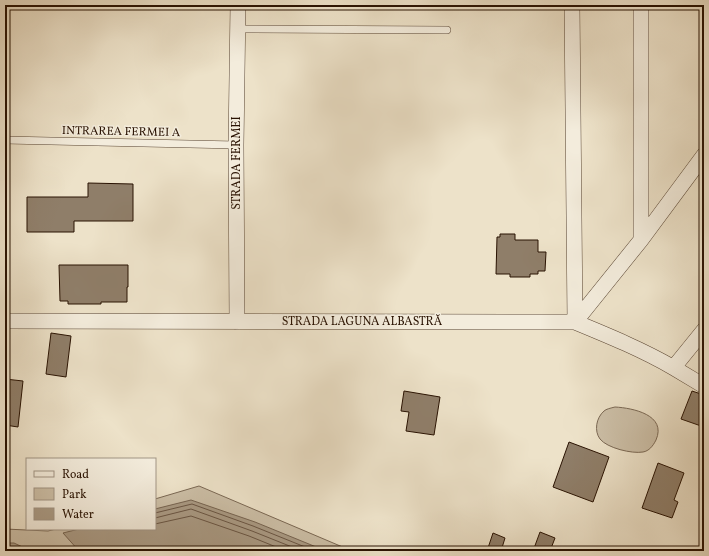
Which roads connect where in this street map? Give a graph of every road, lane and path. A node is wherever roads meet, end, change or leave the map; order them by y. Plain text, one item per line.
1 (238, 5) edge
2 (572, 5) edge
3 (641, 5) edge
4 (238, 29) junction
5 (447, 30) dead end
6 (5, 140) edge
7 (236, 145) junction
8 (704, 155) edge
9 (642, 240) junction
10 (5, 321) edge
11 (238, 322) junction
12 (575, 322) junction
13 (704, 330) edge
14 (674, 368) junction
15 (704, 386) edge

1 - 4 street, STRADA FERMEI
2 - 12 street
3 - 9 street
4 - 5 lane
4 - 7 street, STRADA FERMEI
6 - 7 lane, INTRAREA FERMEI A
7 - 11 street, STRADA FERMEI
8 - 9 street
9 - 12 street
10 - 11 street, STRADA LAGUNA ALBASTRĂ
11 - 12 street, STRADA LAGUNA ALBASTRĂ
12 - 14 street, STRADA LAGUNA ALBASTRĂ
13 - 14 street
14 - 15 street, STRADA LAGUNA ALBASTRĂ

